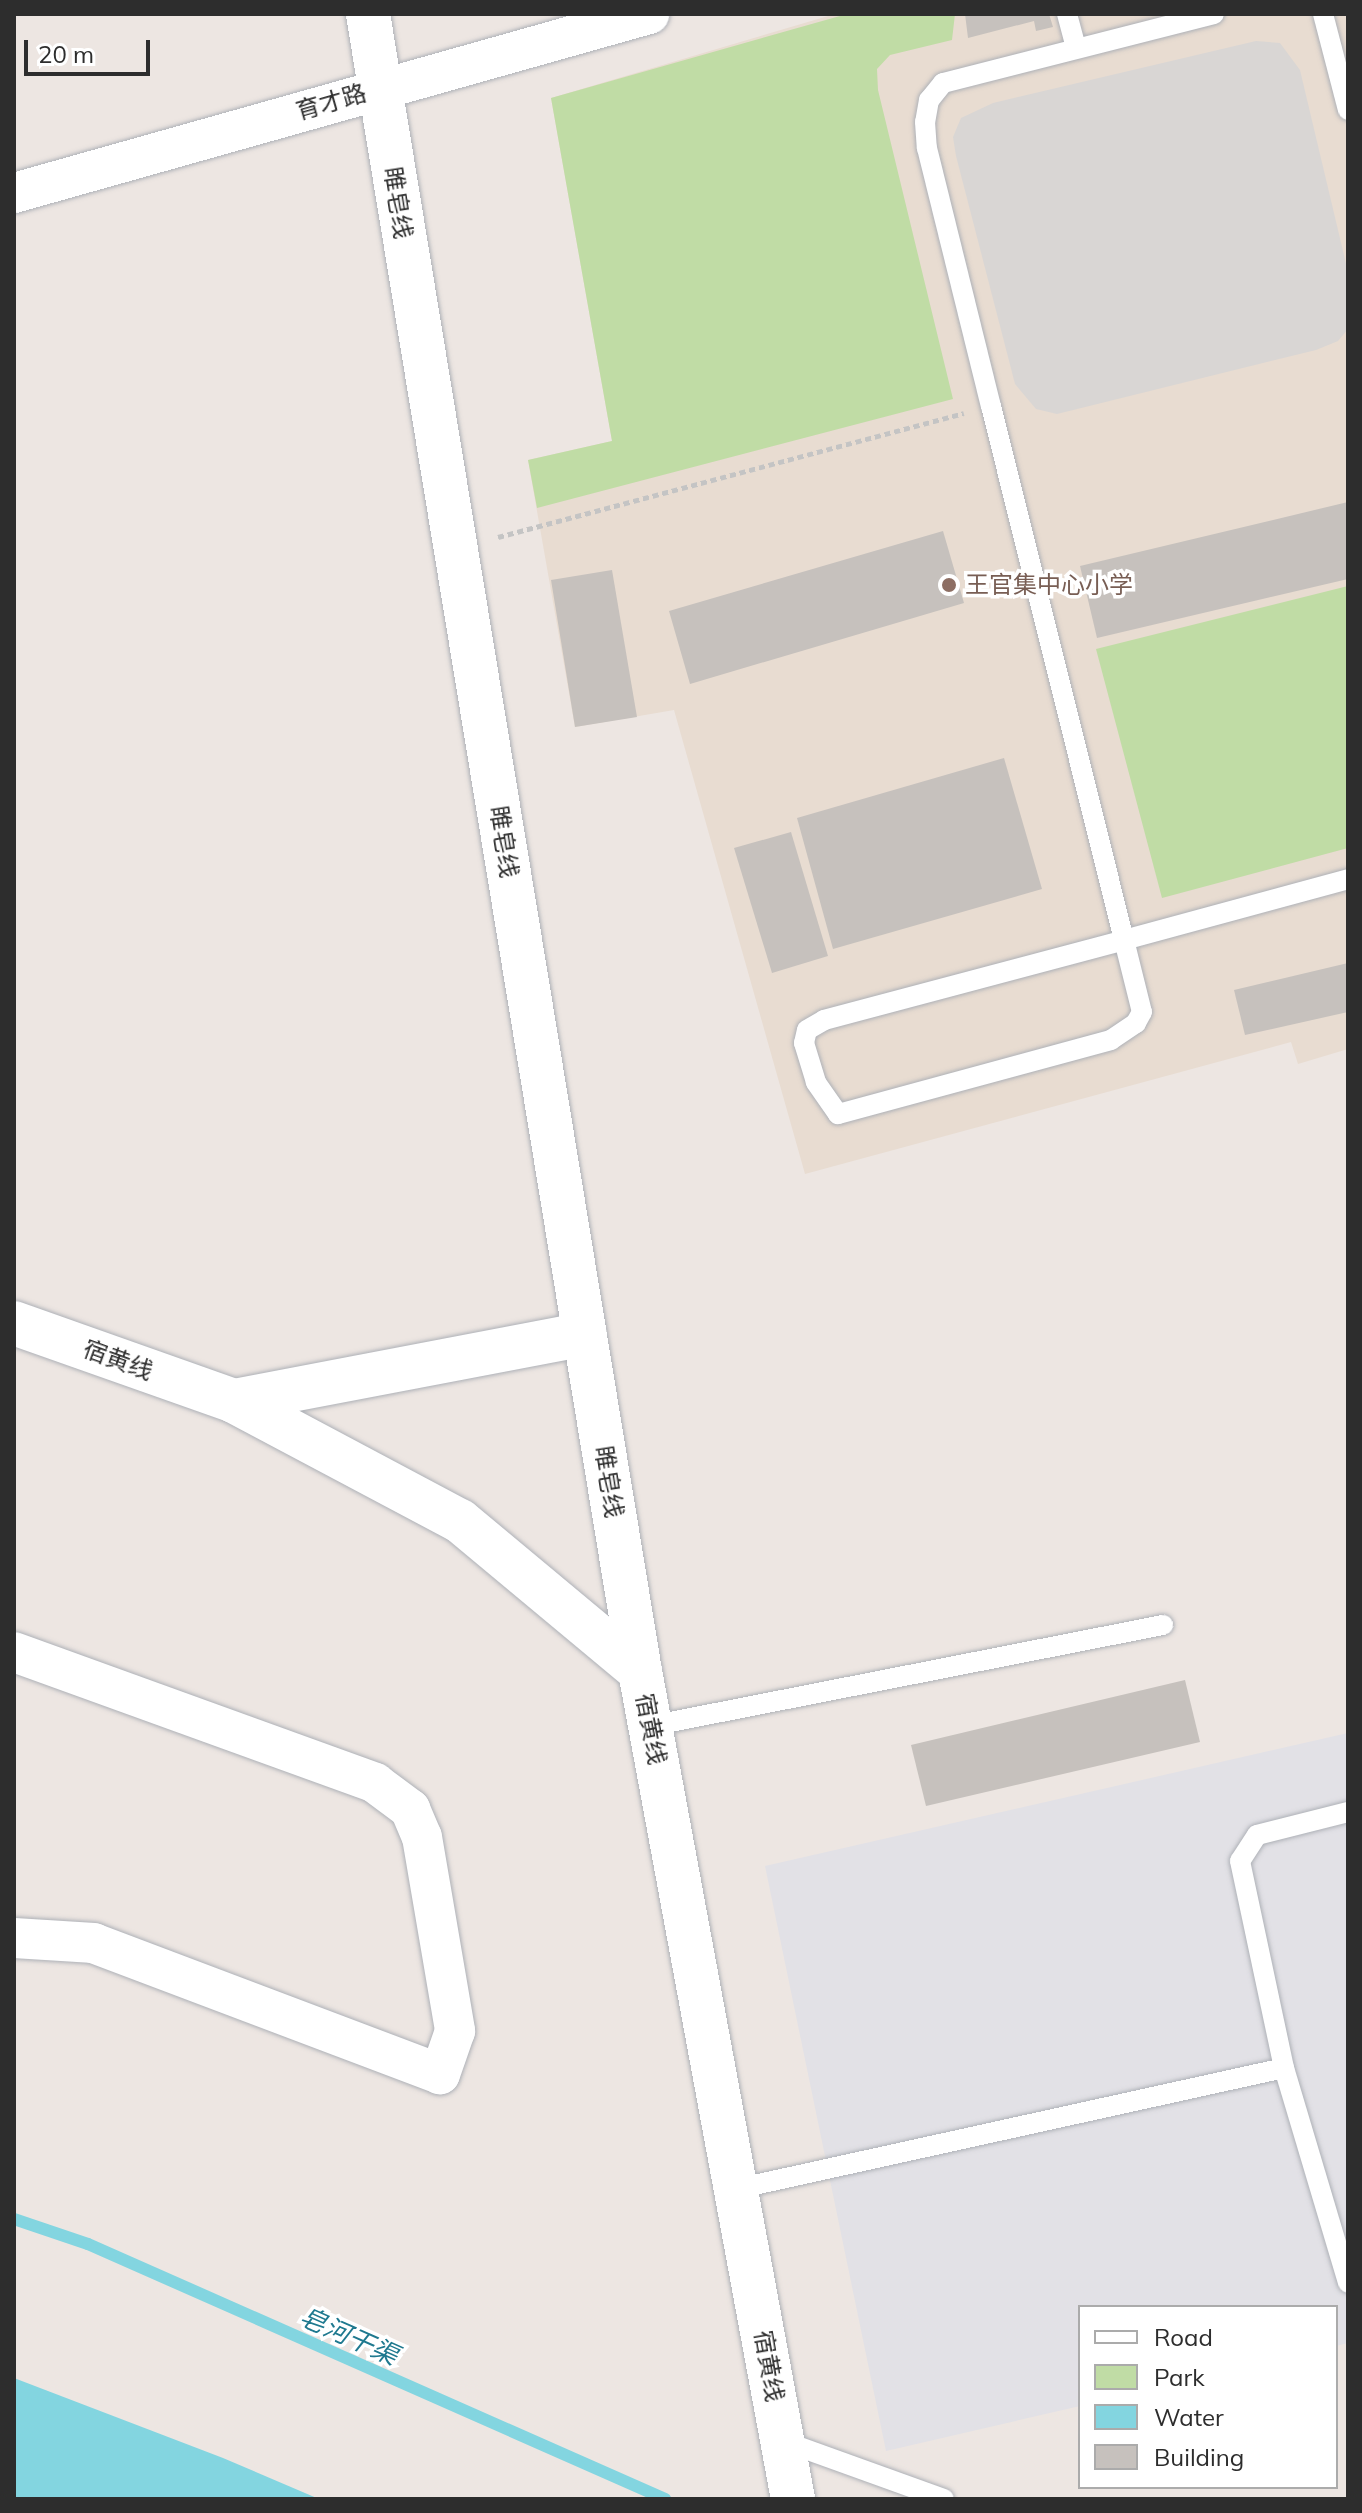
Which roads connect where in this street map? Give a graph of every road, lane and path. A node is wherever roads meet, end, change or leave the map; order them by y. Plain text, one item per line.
1 (368, 14) edge
2 (649, 14) edge
3 (1067, 14) edge
4 (1214, 14) edge
5 (1323, 14) edge
6 (1154, 21) edge
7 (1076, 48) junction
8 (379, 88) junction
9 (1348, 110) edge
10 (14, 193) edge
11 (991, 406) junction
12 (455, 549) junction
13 (1348, 879) edge
14 (1124, 940) junction
15 (14, 1323) edge
16 (585, 1334) junction
17 (234, 1401) junction
18 (1163, 1625) dead end
19 (14, 1652) edge
20 (640, 1671) junction
21 (650, 1726) junction
22 (1348, 1812) edge
23 (14, 1938) edge
24 (1284, 2068) junction
25 (736, 2189) junction
26 (1348, 2283) edge
27 (783, 2441) junction
28 (793, 2499) edge
29 (944, 2499) edge

1 - 8 main road, 睢皂线
2 - 8 street, 育才路
3 - 7 lane
4 - 6 lane
5 - 9 lane
6 - 7 lane
7 - 11 lane
8 - 10 street, 育才路
8 - 12 main road, 睢皂线
11 - 12 path
11 - 14 lane
12 - 16 main road, 睢皂线
13 - 14 lane
14 - 14 lane
15 - 17 main road, 宿黄线
16 - 17 main road
16 - 20 main road, 睢皂线
17 - 20 main road, 宿黄线
18 - 21 lane
19 - 23 street
20 - 21 main road, 宿黄线
21 - 25 main road, 宿黄线
22 - 24 lane
24 - 25 lane
24 - 26 lane
25 - 27 main road, 宿黄线
27 - 28 main road, 宿黄线
27 - 29 lane

